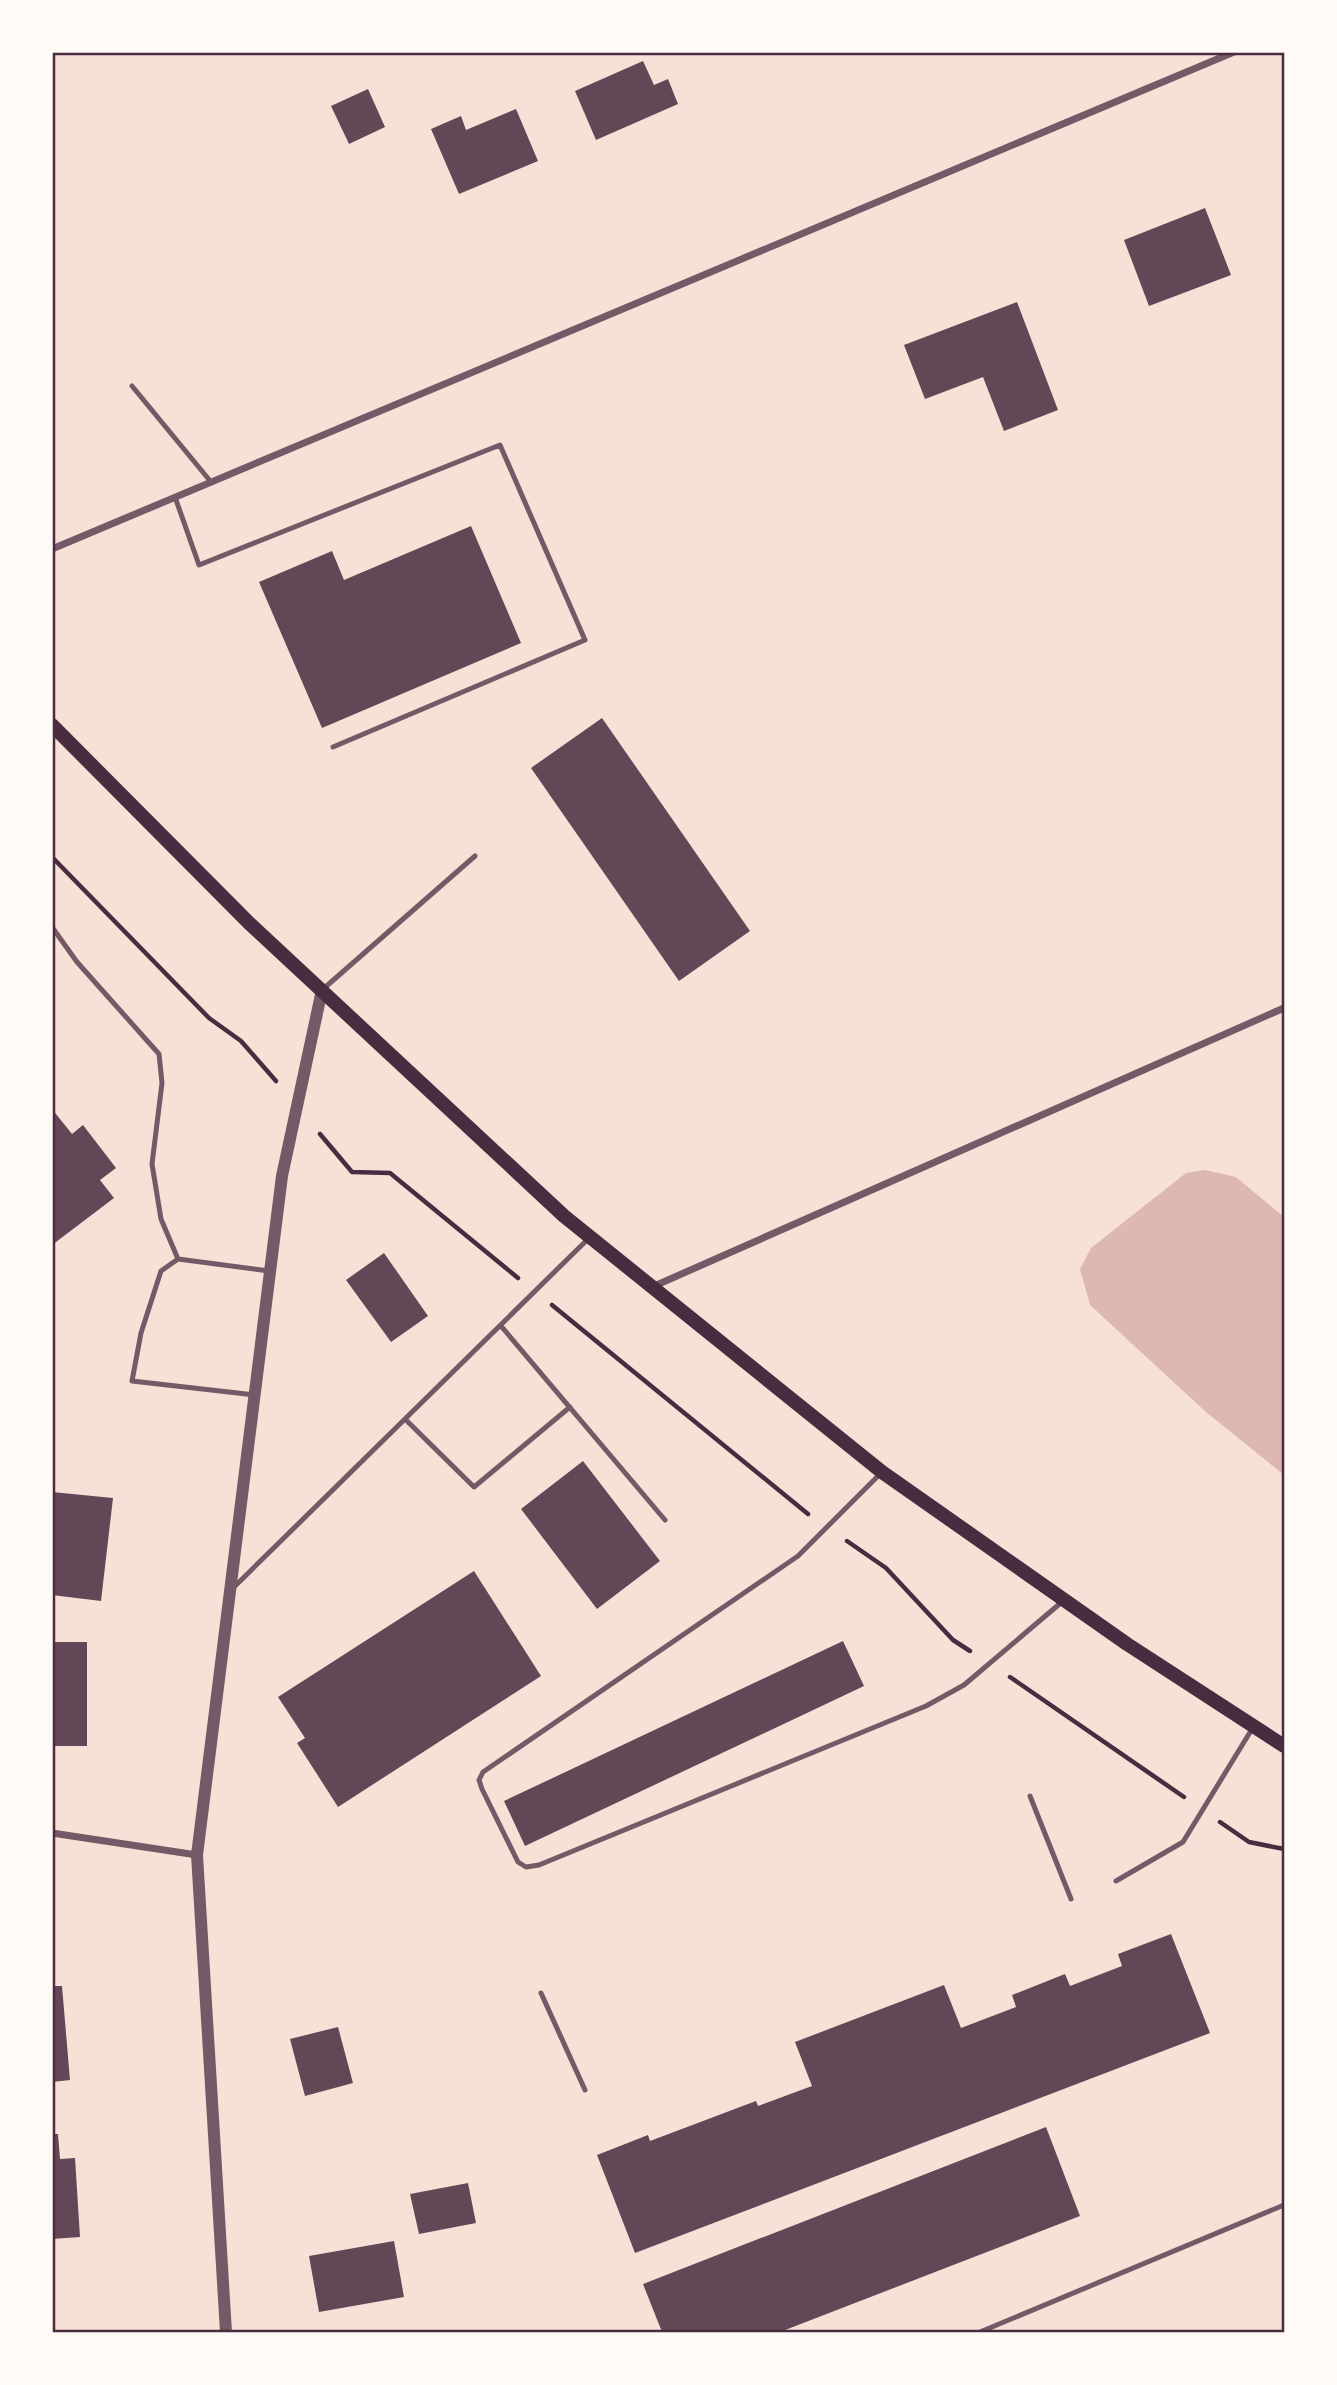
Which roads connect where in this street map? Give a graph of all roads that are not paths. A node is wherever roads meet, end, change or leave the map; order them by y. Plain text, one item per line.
1 (1234, 52) edge
2 (132, 386) dead end
3 (211, 482) junction
4 (174, 497) junction
5 (52, 549) edge
6 (52, 725) edge
7 (333, 747) dead end
8 (475, 856) dead end
9 (52, 927) edge
10 (322, 989) junction
11 (1284, 1008) edge
12 (591, 1237) junction
13 (178, 1259) junction
14 (270, 1271) junction
15 (652, 1287) junction
16 (500, 1326) junction
17 (255, 1395) junction
18 (570, 1407) junction
19 (405, 1419) junction
20 (882, 1472) junction
21 (665, 1520) dead end
22 (231, 1591) junction
23 (1065, 1600) junction
24 (1254, 1726) junction
25 (1284, 1746) edge
26 (1030, 1796) dead end
27 (52, 1833) edge
28 (197, 1855) junction
29 (1116, 1881) dead end
30 (1071, 1899) dead end
31 (541, 1993) dead end
32 (585, 2090) dead end
33 (1284, 2206) edge
34 (226, 2333) edge
35 (980, 2333) edge

1 - 3 street
2 - 3 lane
3 - 4 street
4 - 5 street
4 - 7 lane
6 - 10 main road
8 - 10 lane
9 - 13 lane
10 - 12 main road
10 - 14 street
11 - 15 street
12 - 15 main road
12 - 16 lane
13 - 14 lane
13 - 17 lane
14 - 17 street
15 - 20 main road
16 - 18 lane
16 - 19 lane
17 - 22 street
18 - 19 lane
18 - 21 lane
19 - 22 lane
20 - 23 main road
20 - 23 lane
22 - 28 street
23 - 24 main road
24 - 25 main road
24 - 29 lane
26 - 30 lane
27 - 28 street
28 - 34 street
31 - 32 lane
33 - 35 lane

